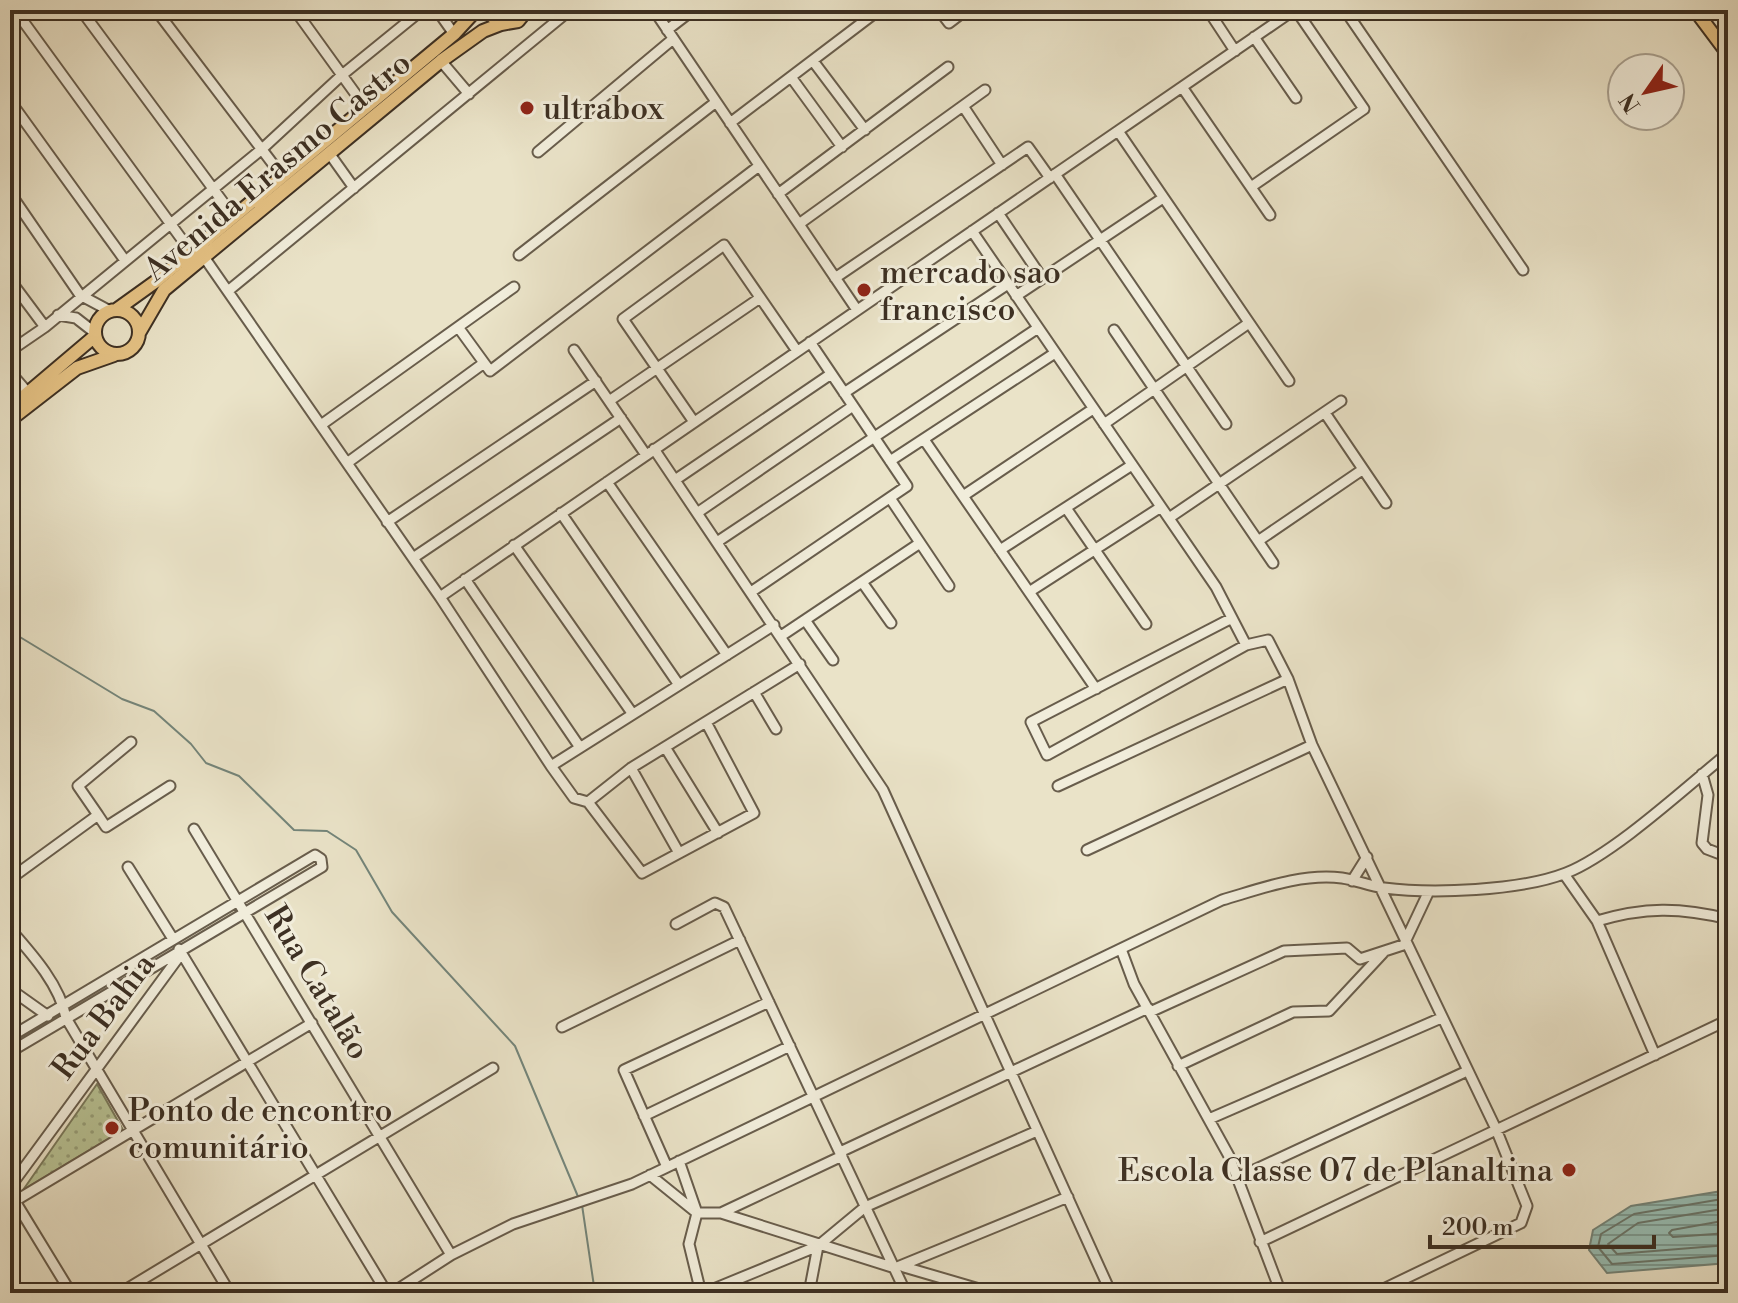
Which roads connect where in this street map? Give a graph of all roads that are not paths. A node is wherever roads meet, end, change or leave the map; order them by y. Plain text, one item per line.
1 (15, 10) edge
2 (81, 10) edge
3 (156, 10) edge
4 (295, 10) edge
5 (422, 10) edge
6 (437, 10) edge
7 (476, 10) edge
8 (485, 10) edge
9 (527, 10) edge
10 (570, 10) edge
11 (654, 10) edge
12 (693, 10) edge
13 (879, 10) edge
14 (939, 10) edge
15 (966, 10) edge
16 (1208, 10) edge
17 (1295, 10) edge
18 (1345, 10) edge
19 (1695, 10) edge
20 (501, 24) junction
21 (454, 34) junction
22 (670, 34) junction
23 (1254, 37) junction
24 (1235, 51) junction
25 (1728, 54) edge
26 (441, 61) junction
27 (813, 61) junction
28 (948, 67) dead end
29 (342, 75) junction
30 (791, 77) junction
31 (1182, 87) junction
32 (985, 90) dead end
33 (469, 94) junction
34 (1296, 98) dead end
35 (10, 101) edge
36 (716, 102) junction
37 (963, 106) junction
38 (365, 107) junction
39 (730, 123) junction
40 (865, 130) junction
41 (1118, 131) junction
42 (842, 147) junction
43 (262, 149) junction
44 (538, 152) dead end
45 (329, 153) junction
46 (1002, 165) junction
47 (759, 166) junction
48 (282, 176) junction
49 (1052, 176) junction
50 (1251, 187) junction
51 (354, 188) junction
52 (211, 189) junction
53 (778, 194) junction
54 (12, 198) edge
55 (1163, 198) junction
56 (998, 213) junction
57 (1270, 215) dead end
58 (234, 217) junction
59 (169, 222) junction
60 (799, 224) junction
61 (972, 231) junction
62 (1100, 240) junction
63 (198, 254) junction
64 (519, 255) dead end
65 (124, 259) junction
66 (1523, 270) dead end
67 (835, 278) junction
68 (1042, 278) junction
69 (10, 280) edge
70 (1008, 284) junction
71 (514, 287) dead end
72 (228, 291) junction
73 (80, 295) junction
74 (1016, 296) junction
75 (760, 298) junction
76 (113, 310) junction
77 (857, 310) junction
78 (58, 315) junction
79 (1249, 323) junction
80 (45, 327) junction
81 (458, 327) junction
82 (1038, 328) junction
83 (1114, 330) dead end
84 (139, 333) junction
85 (95, 334) junction
86 (810, 342) junction
87 (574, 350) dead end
88 (10, 351) edge
89 (797, 351) junction
90 (1055, 353) junction
91 (120, 354) junction
92 (1187, 366) junction
93 (487, 367) junction
94 (657, 368) junction
95 (10, 372) edge
96 (831, 374) junction
97 (596, 381) junction
98 (1289, 381) dead end
99 (1154, 389) junction
100 (28, 393) junction
101 (844, 393) junction
102 (609, 401) junction
103 (1341, 401) dead end
104 (853, 406) junction
105 (10, 408) edge
106 (1093, 409) junction
107 (1325, 413) junction
108 (621, 418) junction
109 (10, 420) edge
110 (694, 422) junction
111 (1104, 424) junction
112 (1226, 424) dead end
113 (321, 425) junction
114 (873, 436) junction
115 (925, 441) junction
116 (650, 452) junction
117 (890, 461) junction
118 (347, 463) junction
119 (1132, 465) junction
120 (1362, 470) junction
121 (675, 480) junction
122 (607, 482) junction
123 (1220, 485) junction
124 (963, 496) junction
125 (890, 498) junction
126 (1386, 503) dead end
127 (1161, 507) junction
128 (1066, 508) junction
129 (561, 513) junction
130 (697, 513) junction
131 (1169, 518) junction
132 (387, 522) junction
133 (1258, 541) junction
134 (717, 542) junction
135 (920, 543) junction
136 (514, 545) junction
137 (1095, 549) junction
138 (1000, 550) junction
139 (413, 558) junction
140 (1273, 563) dead end
141 (465, 579) junction
142 (862, 582) junction
143 (949, 586) dead end
144 (751, 592) junction
145 (1029, 592) junction
146 (440, 597) junction
147 (1232, 618) junction
148 (805, 620) junction
149 (891, 623) dead end
150 (1146, 624) dead end
151 (774, 625) junction
152 (781, 636) junction
153 (1246, 645) junction
154 (727, 655) junction
155 (833, 660) dead end
156 (800, 664) junction
157 (1288, 679) junction
158 (679, 685) junction
159 (1096, 689) junction
160 (754, 692) junction
161 (632, 713) junction
162 (706, 722) junction
163 (776, 729) dead end
164 (131, 742) dead end
165 (1312, 745) junction
166 (579, 746) junction
167 (665, 747) junction
168 (1728, 753) edge
169 (551, 766) junction
170 (631, 768) junction
171 (1702, 774) junction
172 (170, 786) dead end
173 (1058, 786) dead end
174 (588, 802) junction
175 (98, 815) junction
176 (194, 829) dead end
177 (718, 833) junction
178 (1087, 850) dead end
179 (679, 853) junction
180 (1367, 857) junction
181 (1728, 857) edge
182 (128, 867) dead end
183 (1564, 874) junction
184 (10, 879) edge
185 (1352, 881) junction
186 (1381, 888) junction
187 (1429, 891) junction
188 (239, 901) junction
189 (246, 910) junction
190 (1728, 919) edge
191 (1597, 921) junction
192 (676, 924) dead end
193 (10, 929) edge
194 (173, 939) junction
195 (740, 940) junction
196 (1405, 943) junction
197 (1121, 949) junction
198 (180, 952) junction
199 (1383, 953) junction
200 (10, 989) edge
201 (769, 1002) junction
202 (64, 1005) junction
203 (1149, 1010) junction
204 (46, 1014) junction
205 (984, 1015) junction
206 (66, 1018) junction
207 (1441, 1018) junction
208 (1728, 1020) edge
209 (312, 1023) junction
210 (55, 1025) junction
211 (562, 1027) dead end
212 (10, 1037) edge
213 (790, 1046) junction
214 (10, 1052) edge
215 (1655, 1055) junction
216 (246, 1060) junction
217 (1178, 1066) junction
218 (97, 1067) junction
219 (493, 1068) dead end
220 (1010, 1072) junction
221 (1465, 1072) junction
222 (814, 1096) junction
223 (644, 1116) junction
224 (1209, 1119) junction
225 (1496, 1129) junction
226 (132, 1130) junction
227 (1037, 1131) junction
228 (381, 1138) junction
229 (841, 1154) junction
230 (679, 1161) junction
231 (667, 1167) junction
232 (316, 1175) junction
233 (650, 1175) junction
234 (1237, 1178) junction
235 (11, 1196) edge
236 (1068, 1197) junction
237 (865, 1207) junction
238 (697, 1213) junction
239 (721, 1213) junction
240 (1260, 1242) junction
241 (201, 1245) junction
242 (818, 1246) junction
243 (451, 1255) junction
244 (899, 1268) junction
245 (905, 1292) edge
246 (71, 1293) edge
247 (120, 1293) edge
248 (230, 1293) edge
249 (390, 1293) edge
250 (702, 1293) edge
251 (809, 1293) edge
252 (993, 1293) edge
253 (1111, 1293) edge
254 (1281, 1293) edge
255 (1375, 1293) edge

1 - 59 street
2 - 52 street
3 - 43 street
4 - 29 street
5 - 29 street
6 - 21 street
7 - 21 main road, Avenida Erasmo Castro
8 - 20 main road
9 - 20 main road, Avenida Erasmo Castro
10 - 33 street
11 - 22 street
12 - 22 street
13 - 27 street
14 - 15 street
16 - 24 street
17 - 23 street
17 - 50 street
18 - 66 street
19 - 25 main road
20 - 26 main road, Avenida Erasmo Castro
21 - 38 main road, Avenida Erasmo Castro
22 - 36 street
22 - 44 street
23 - 24 street
23 - 34 street
24 - 31 street
26 - 33 street
26 - 45 main road, Avenida Erasmo Castro
27 - 30 street
27 - 40 street
28 - 40 street
29 - 38 street
29 - 43 street
30 - 39 street
30 - 42 street
31 - 41 street
31 - 50 street
32 - 37 street
33 - 51 street
35 - 65 street
36 - 39 street
36 - 64 street
37 - 46 street
37 - 60 street
38 - 48 main road, Avenida Erasmo Castro
39 - 47 street
40 - 42 street
41 - 49 street
41 - 55 street
42 - 53 street
43 - 48 street
43 - 52 street
45 - 51 street
45 - 63 main road, Avenida Erasmo Castro
46 - 49 street
46 - 67 street
47 - 53 street
47 - 93 street
48 - 58 main road, Avenida Erasmo Castro
49 - 56 street
49 - 62 street
50 - 57 street
51 - 72 street
52 - 58 street
52 - 59 street
53 - 60 street
54 - 73 street
55 - 62 street
55 - 79 street
56 - 61 street
56 - 68 street
58 - 63 main road, Avenida Erasmo Castro
59 - 63 street
59 - 65 street
60 - 67 street
61 - 70 street
61 - 77 street
62 - 68 street
62 - 92 street
63 - 72 street
63 - 76 main road, Avenida Erasmo Castro
63 - 84 main road, Avenida Erasmo Castro
65 - 73 street
67 - 77 street
68 - 74 street
69 - 80 street
70 - 74 street
70 - 101 street
71 - 81 street
72 - 113 street
73 - 76 street
73 - 78 street
74 - 82 street
75 - 89 street
75 - 94 street
75 - 94 street
76 - 84 main road
76 - 85 main road
77 - 86 street
78 - 80 street
78 - 85 street
79 - 92 street
79 - 98 street
80 - 88 street
81 - 93 street
81 - 113 street
82 - 90 street
82 - 114 street
83 - 99 street
84 - 91 main road
85 - 91 main road
85 - 100 main road
86 - 89 street
86 - 96 street
87 - 97 street
89 - 110 street
90 - 106 street
90 - 115 street
91 - 109 main road
92 - 99 street
92 - 112 street
93 - 118 street
94 - 102 street
94 - 110 street
95 - 100 street
96 - 101 street
96 - 121 street
97 - 102 street
97 - 132 street
99 - 111 street
99 - 123 street
100 - 105 main road
101 - 104 street
102 - 108 street
103 - 107 street
104 - 114 street
104 - 130 street
106 - 111 street
106 - 124 street
107 - 120 street
107 - 123 street
108 - 116 street
108 - 139 street
110 - 116 street
111 - 119 street
113 - 118 street
114 - 117 street
114 - 134 street
115 - 117 street
115 - 124 street
116 - 121 street
116 - 122 street
117 - 125 street
118 - 132 street
119 - 127 street
119 - 128 street
120 - 126 street
120 - 133 street
121 - 130 street
122 - 129 street
122 - 154 street
123 - 131 street
123 - 133 street
124 - 138 street
125 - 135 street
125 - 144 street
127 - 131 street
127 - 137 street
128 - 137 street
128 - 138 street
129 - 136 street
129 - 158 street
130 - 134 street
131 - 147 street
132 - 139 street
133 - 140 street
134 - 144 street
135 - 142 street
135 - 143 street
136 - 141 street
136 - 161 street
137 - 145 street
137 - 150 street
138 - 145 street
139 - 146 street
141 - 146 street
141 - 166 street
142 - 148 street
142 - 149 street
144 - 151 street
145 - 159 street
146 - 169 street
147 - 153 street
147 - 159 street
148 - 152 street
148 - 155 street
151 - 152 street
151 - 154 street
152 - 156 street
153 - 157 street
153 - 159 street
154 - 158 street
156 - 160 street
156 - 205 street
157 - 165 street
157 - 173 street
158 - 161 street
160 - 162 street
160 - 163 street
161 - 166 street
162 - 167 street
162 - 177 street
164 - 175 street
165 - 178 street
165 - 180 street
166 - 169 street
167 - 170 street
167 - 177 street
168 - 171 street
169 - 174 street
170 - 174 street
170 - 179 street
171 - 181 street
171 - 183 street
172 - 175 street
174 - 179 street
175 - 184 street
176 - 188 street, Rua Catalão
177 - 179 street
180 - 185 street
180 - 186 street
182 - 194 street
183 - 187 street
183 - 191 street
185 - 186 street
185 - 197 street
186 - 187 street
186 - 196 street
187 - 196 street
188 - 189 street, Rua Catalão
188 - 189 street
188 - 194 street
189 - 198 street
189 - 209 street, Rua Catalão
190 - 191 street
191 - 215 street
192 - 195 street
193 - 202 street
194 - 202 street
195 - 201 street
195 - 211 street
196 - 199 street
196 - 207 street
197 - 203 street
197 - 205 street
198 - 206 street
198 - 216 street
198 - 218 street, Rua Bahia
199 - 203 street
199 - 217 street
200 - 204 street
201 - 213 street
201 - 223 street
202 - 204 street
202 - 206 street
203 - 217 street
203 - 220 street
204 - 210 street
204 - 212 street
205 - 220 street
205 - 222 street
206 - 210 street
206 - 218 street
207 - 221 street
207 - 224 street
208 - 215 street
209 - 216 street
209 - 228 street, Rua Catalão
210 - 214 street
213 - 222 street
213 - 223 street
215 - 225 street
216 - 226 street
216 - 232 street
217 - 224 street
218 - 226 street
218 - 235 street, Rua Bahia
219 - 228 street
220 - 227 street
220 - 229 street
221 - 225 street
221 - 234 street
222 - 229 street
222 - 230 street
223 - 231 street
224 - 234 street
225 - 240 street
225 - 255 street
226 - 235 street
226 - 241 street
227 - 236 street
227 - 237 street
228 - 232 street
228 - 243 street, Rua Catalão
229 - 237 street
229 - 239 street
230 - 231 street
230 - 238 street
231 - 233 street
232 - 241 street
232 - 249 street
233 - 238 street
233 - 243 street
234 - 240 street
235 - 246 street
236 - 244 street
236 - 253 street
237 - 242 street
237 - 244 street
238 - 239 street
238 - 250 street
239 - 242 street
240 - 254 street
241 - 247 street
241 - 248 street
242 - 244 street
242 - 250 street
242 - 251 street
243 - 249 street
244 - 245 street
244 - 252 street

